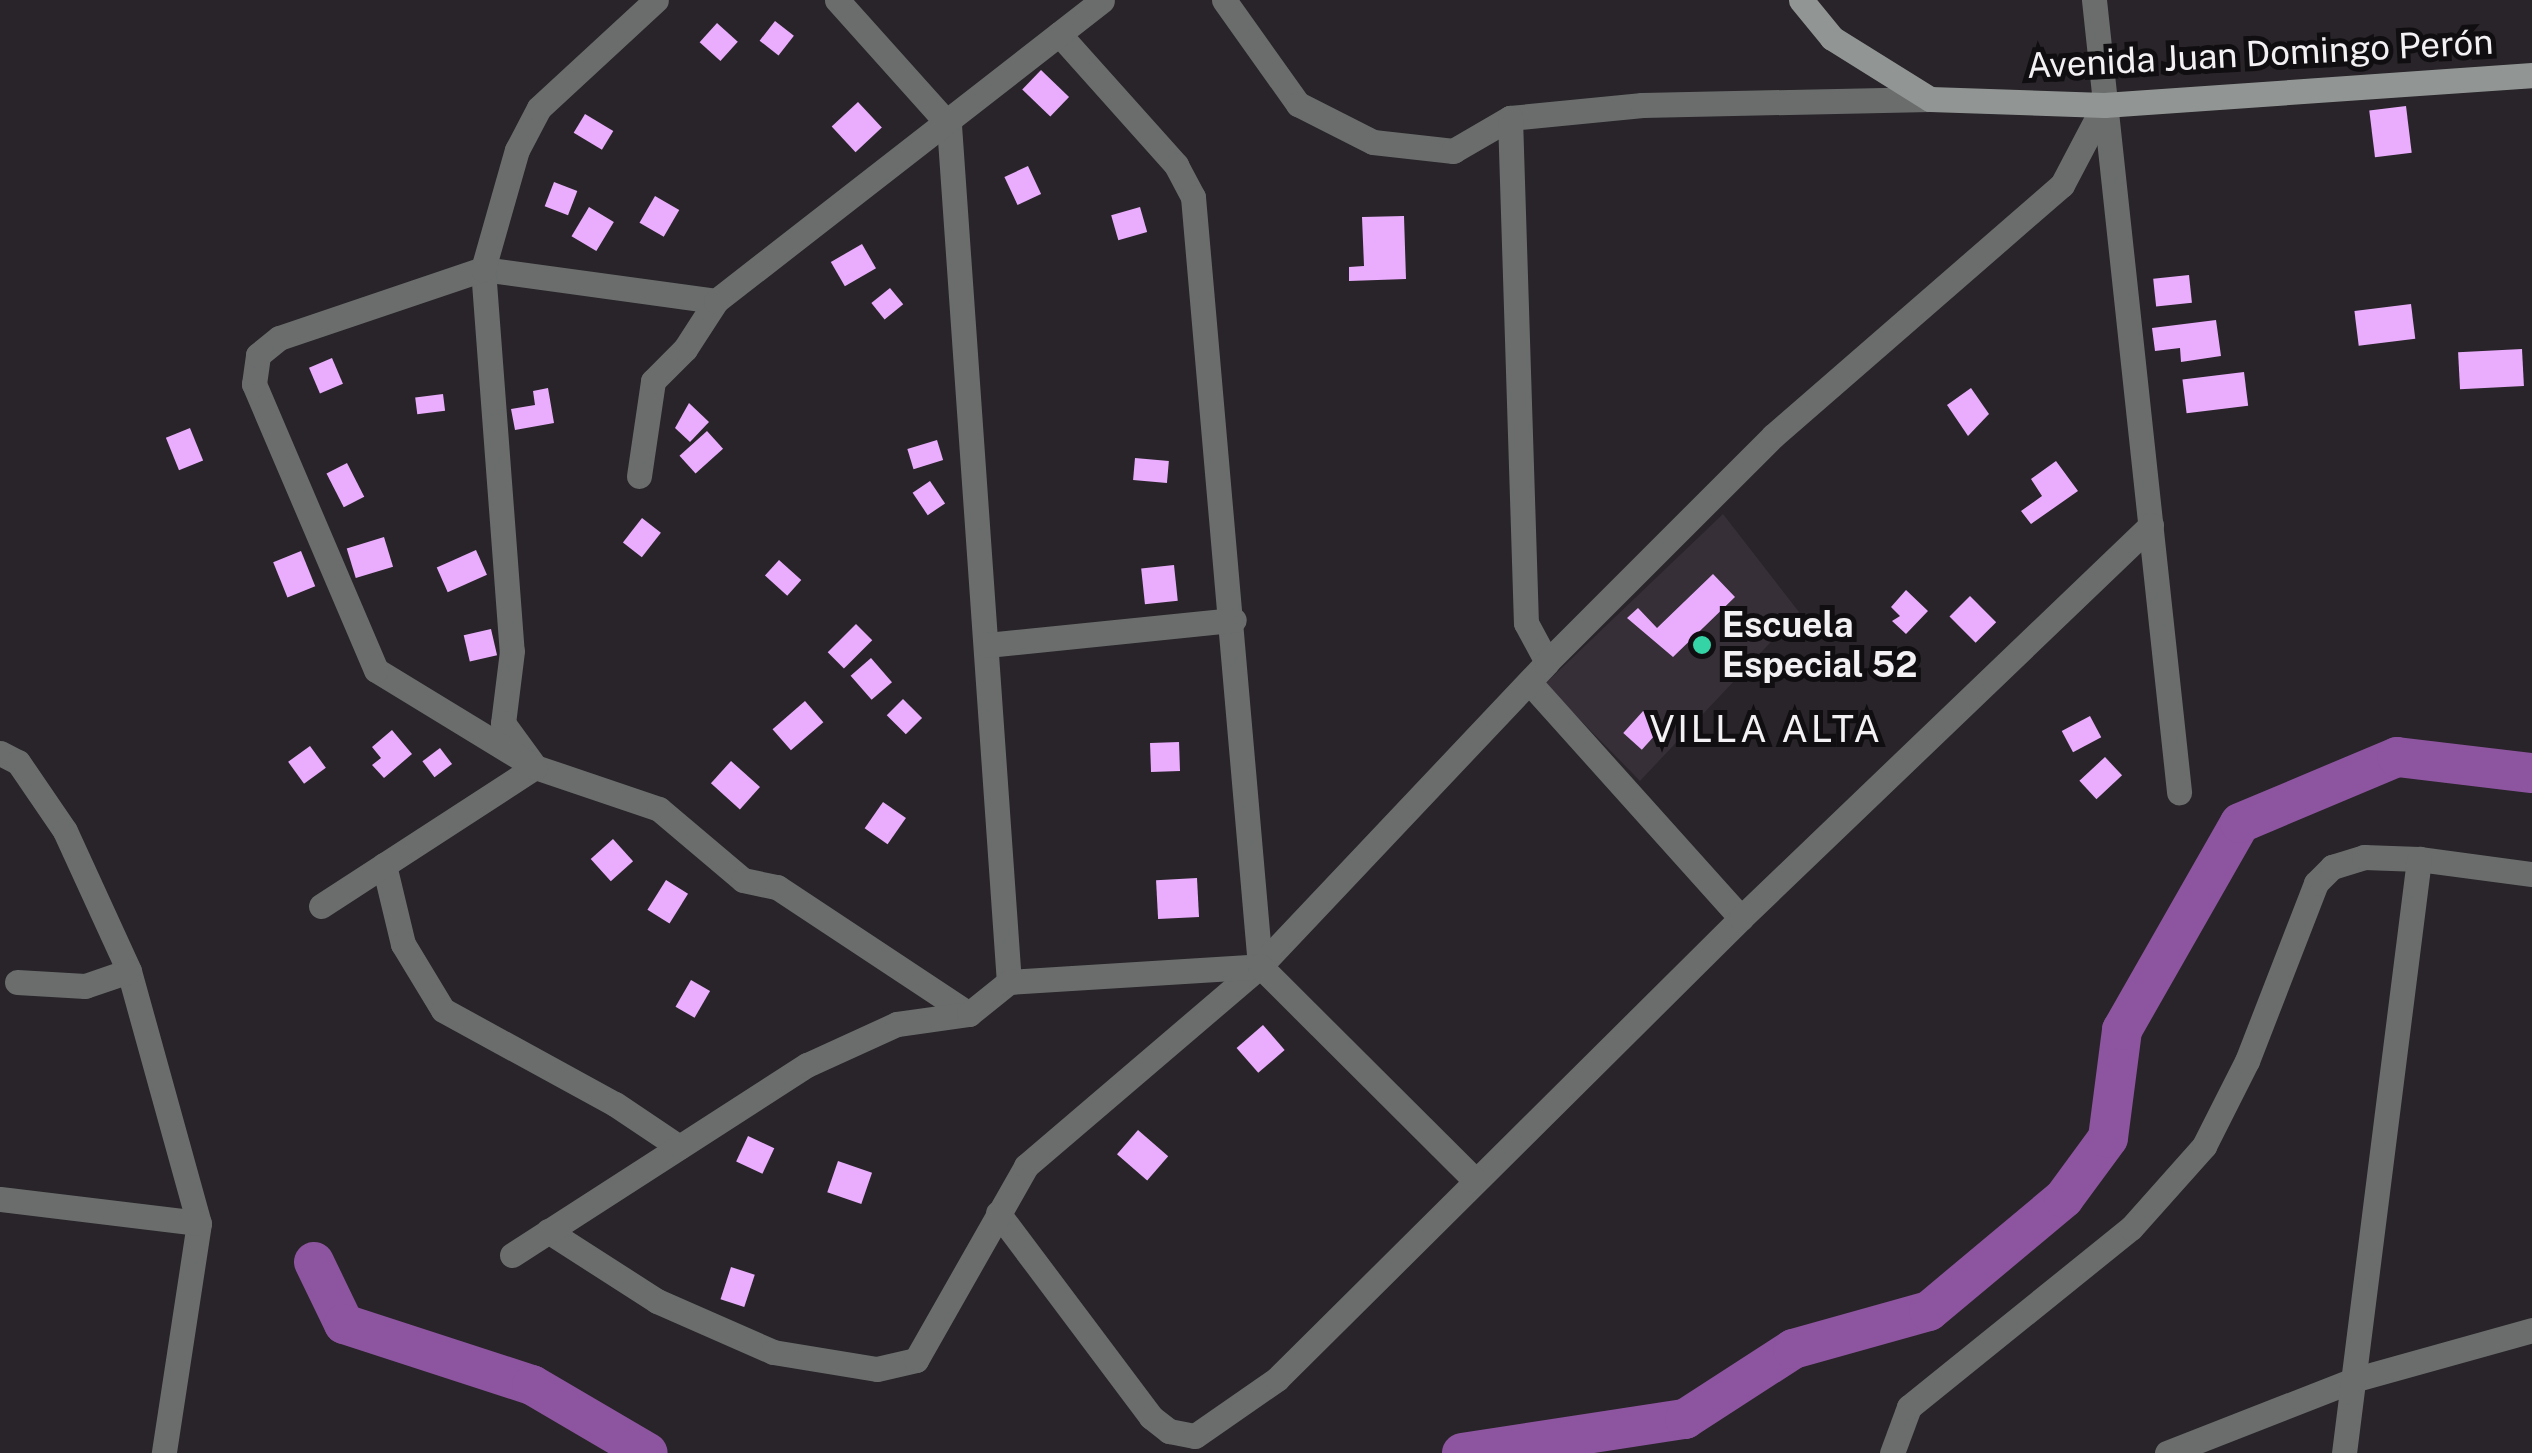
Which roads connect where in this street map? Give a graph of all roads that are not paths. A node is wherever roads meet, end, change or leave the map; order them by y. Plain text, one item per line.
1 (656, 0) edge
2 (836, 0) edge
3 (1102, 0) edge
4 (1224, 0) edge
5 (1801, 0) edge
6 (2094, 0) edge
7 (1060, 34) junction
8 (2532, 76) edge
9 (1930, 99) junction
10 (2104, 105) junction
11 (1510, 118) junction
12 (949, 124) junction
13 (483, 269) junction
14 (716, 301) junction
15 (638, 476) dead end
16 (2152, 525) junction
17 (1234, 620) junction
18 (987, 645) junction
19 (1547, 662) junction
20 (1530, 682) junction
21 (0, 753) edge
22 (535, 767) junction
23 (2179, 792) dead end
24 (2420, 859) junction
25 (384, 865) junction
26 (2532, 874) edge
27 (320, 906) dead end
28 (1741, 918) junction
29 (1260, 966) junction
30 (129, 971) junction
31 (17, 982) dead end
32 (1009, 982) junction
33 (968, 1014) junction
34 (679, 1147) junction
35 (1474, 1179) junction
36 (0, 1199) edge
37 (998, 1213) junction
38 (199, 1224) junction
39 (548, 1232) junction
40 (512, 1255) dead end
41 (2532, 1330) edge
42 (2353, 1380) junction
43 (1893, 1444) edge
44 (164, 1453) edge
45 (2166, 1453) edge
46 (2344, 1453) edge

1 - 13 street
2 - 12 street
3 - 7 street
4 - 11 street
5 - 9 main road
6 - 10 street
7 - 12 street
7 - 17 street
8 - 10 main road, Avenida Juan Domingo Perón
9 - 10 main road, Avenida Juan Domingo Perón
9 - 11 street
10 - 16 street
10 - 19 street
11 - 19 street
12 - 14 street
12 - 18 street
13 - 14 street
13 - 22 street
13 - 22 street
14 - 15 street
16 - 23 street
16 - 28 street
17 - 18 street
17 - 29 street
18 - 32 street
19 - 20 street
20 - 28 street
20 - 29 street
21 - 30 street
22 - 25 street
22 - 33 street
24 - 26 street
24 - 42 street
24 - 43 street
25 - 27 street
25 - 34 street
28 - 35 street
29 - 32 street
29 - 35 street
29 - 37 street
30 - 31 street
30 - 38 street
32 - 33 street
33 - 34 street
34 - 39 street
35 - 37 street
36 - 38 street
37 - 39 street
38 - 44 street
39 - 40 street
41 - 42 street
42 - 45 street
42 - 46 street

